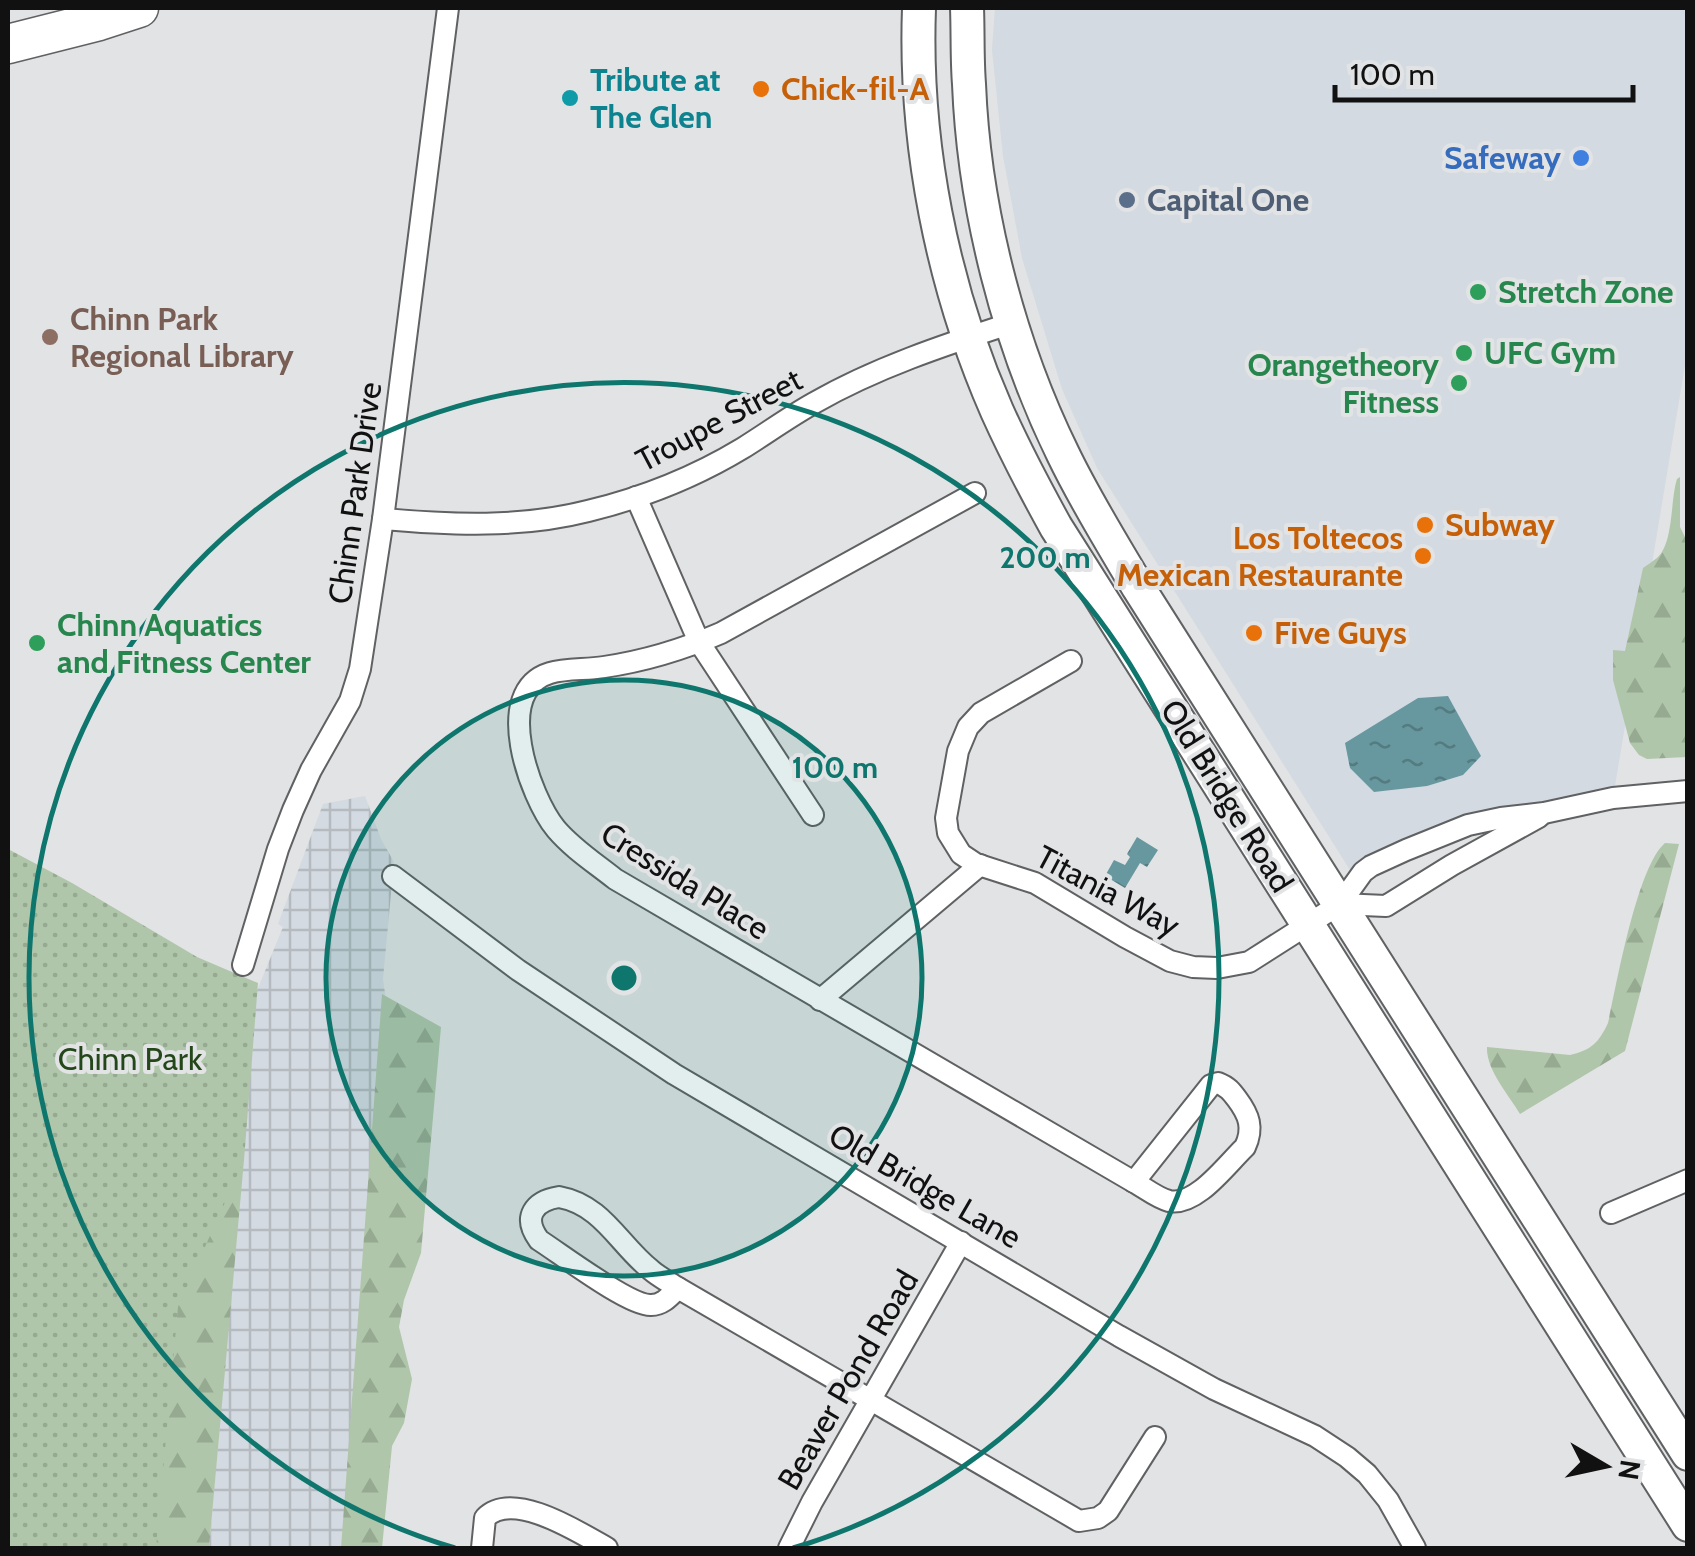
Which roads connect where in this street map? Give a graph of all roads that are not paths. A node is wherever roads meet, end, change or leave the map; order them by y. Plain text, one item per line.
1 (139, 8) edge
2 (448, 8) edge
3 (919, 8) edge
4 (968, 8) edge
5 (8, 44) edge
6 (1012, 323) junction
7 (969, 337) junction
8 (975, 493) dead end
9 (636, 497) junction
10 (383, 519) junction
11 (699, 642) junction
12 (1071, 660) dead end
13 (1688, 791) edge
14 (1544, 813) junction
15 (813, 815) dead end
16 (980, 865) junction
17 (393, 876) dead end
18 (1340, 904) junction
19 (1308, 924) junction
20 (243, 965) dead end
21 (820, 1000) junction
22 (1688, 1180) edge
23 (1134, 1182) junction
24 (1611, 1212) dead end
25 (961, 1242) junction
26 (678, 1288) junction
27 (871, 1399) junction
28 (1155, 1437) dead end
29 (1683, 1437) edge
30 (1688, 1525) edge
31 (482, 1548) edge
32 (607, 1548) edge
33 (788, 1548) edge
34 (1414, 1548) edge

1 - 5 highway
2 - 10 street, Chinn Park Drive
3 - 7 main road, Old Bridge Road
4 - 6 main road, Old Bridge Road
6 - 7 street, Troupe Street
6 - 18 main road, Old Bridge Road
7 - 9 street, Troupe Street
7 - 19 main road, Old Bridge Road
8 - 11 street, Cressida Place
9 - 10 street, Troupe Street
9 - 11 street
10 - 20 street, Chinn Park Drive
11 - 15 street
11 - 21 street, Cressida Place
12 - 16 street
13 - 14 street
14 - 18 street
14 - 18 street, Titania Way
16 - 19 street, Titania Way
16 - 21 street
17 - 25 street, Old Bridge Lane
18 - 19 street, Titania Way
18 - 29 main road, Old Bridge Road
19 - 30 main road, Old Bridge Road
21 - 23 street, Cressida Place
22 - 24 street
23 - 23 street, Cressida Place
25 - 27 street, Beaver Pond Road
25 - 34 street, Old Bridge Lane
26 - 26 street
26 - 27 street
27 - 28 street
27 - 33 street, Beaver Pond Road
31 - 32 street

